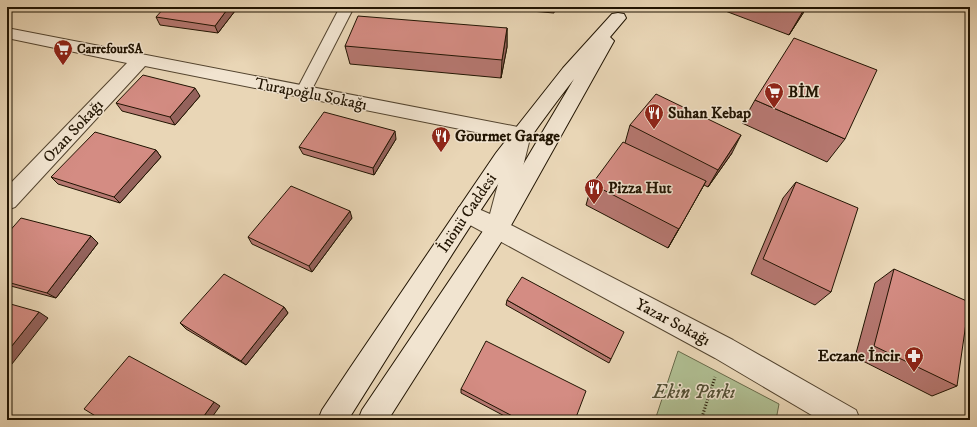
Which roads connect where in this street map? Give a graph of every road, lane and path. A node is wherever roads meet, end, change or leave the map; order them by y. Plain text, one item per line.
1 (347, 7) edge
2 (621, 12) edge
3 (7, 33) edge
4 (140, 60) junction
5 (303, 93) junction
6 (521, 134) junction
7 (7, 201) edge
8 (467, 213) junction
9 (497, 229) junction
10 (724, 349) junction
11 (332, 420) edge
12 (372, 420) edge
13 (701, 420) edge
14 (846, 420) edge

1 - 5 lane
2 - 6 street, İnönü Caddesi
2 - 9 street, İnönü Caddesi
3 - 4 street, Turapoğlu Sokağı
4 - 5 street, Turapoğlu Sokağı
4 - 7 street, Ozan Sokağı
5 - 6 street, Turapoğlu Sokağı
6 - 8 street, İnönü Caddesi
6 - 9 street
8 - 9 street, Yazar Sokağı
8 - 11 street, İnönü Caddesi
9 - 10 street, Yazar Sokağı
9 - 12 street, İnönü Caddesi
10 - 13 path
10 - 14 street, Yazar Sokağı

